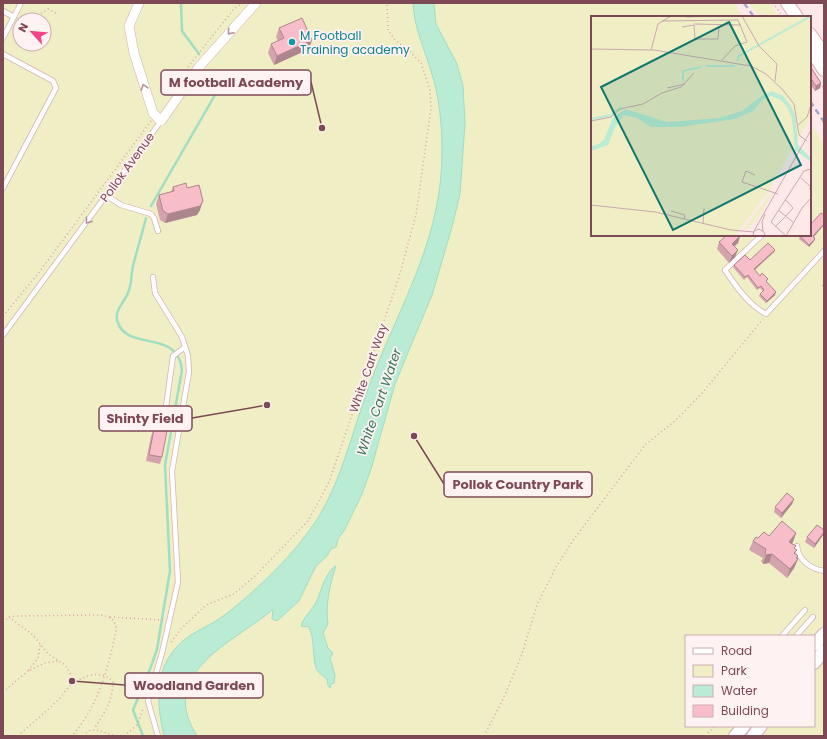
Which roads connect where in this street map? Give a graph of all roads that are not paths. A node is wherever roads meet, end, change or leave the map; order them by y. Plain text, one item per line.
1 (21, 3) edge
2 (139, 3) edge
3 (256, 3) edge
4 (779, 3) edge
5 (787, 3) edge
6 (3, 11) edge
7 (16, 12) edge
8 (12, 16) edge
9 (787, 16) edge
10 (796, 16) edge
11 (12, 21) edge
12 (811, 35) edge
13 (3, 38) edge
14 (811, 50) edge
15 (3, 54) edge
16 (824, 54) edge
17 (824, 70) edge
18 (158, 118) junction
19 (3, 188) edge
20 (107, 196) junction
21 (158, 231) dead end
22 (761, 236) edge
23 (824, 251) edge
24 (153, 277) dead end
25 (3, 335) edge
26 (185, 347) junction
27 (162, 438) edge
28 (797, 546) edge
29 (824, 571) edge
30 (805, 610) dead end
31 (813, 617) dead end
32 (824, 634) edge
33 (783, 635) edge
34 (797, 635) edge
35 (815, 645) edge
36 (824, 651) edge
37 (815, 661) edge
38 (743, 727) edge
39 (760, 727) edge
40 (158, 736) edge
41 (735, 736) edge
42 (753, 736) edge

1 - 7 lane
18 -> 2 street
3 -> 18 street, Pollok Avenue
4 - 9 main road
5 - 10 main road
6 - 8 lane
11 - 13 lane
12 - 16 main road
14 - 17 main road
15 - 19 lane
18 - 20 lane, Pollok Avenue
20 - 21 lane
20 -> 25 lane, Pollok Avenue
22 - 23 lane
24 - 26 lane
26 - 27 lane
26 - 40 lane
28 - 29 lane
30 - 33 lane
31 - 34 lane
32 - 35 main road
36 - 37 main road
38 - 41 main road
39 - 42 main road

